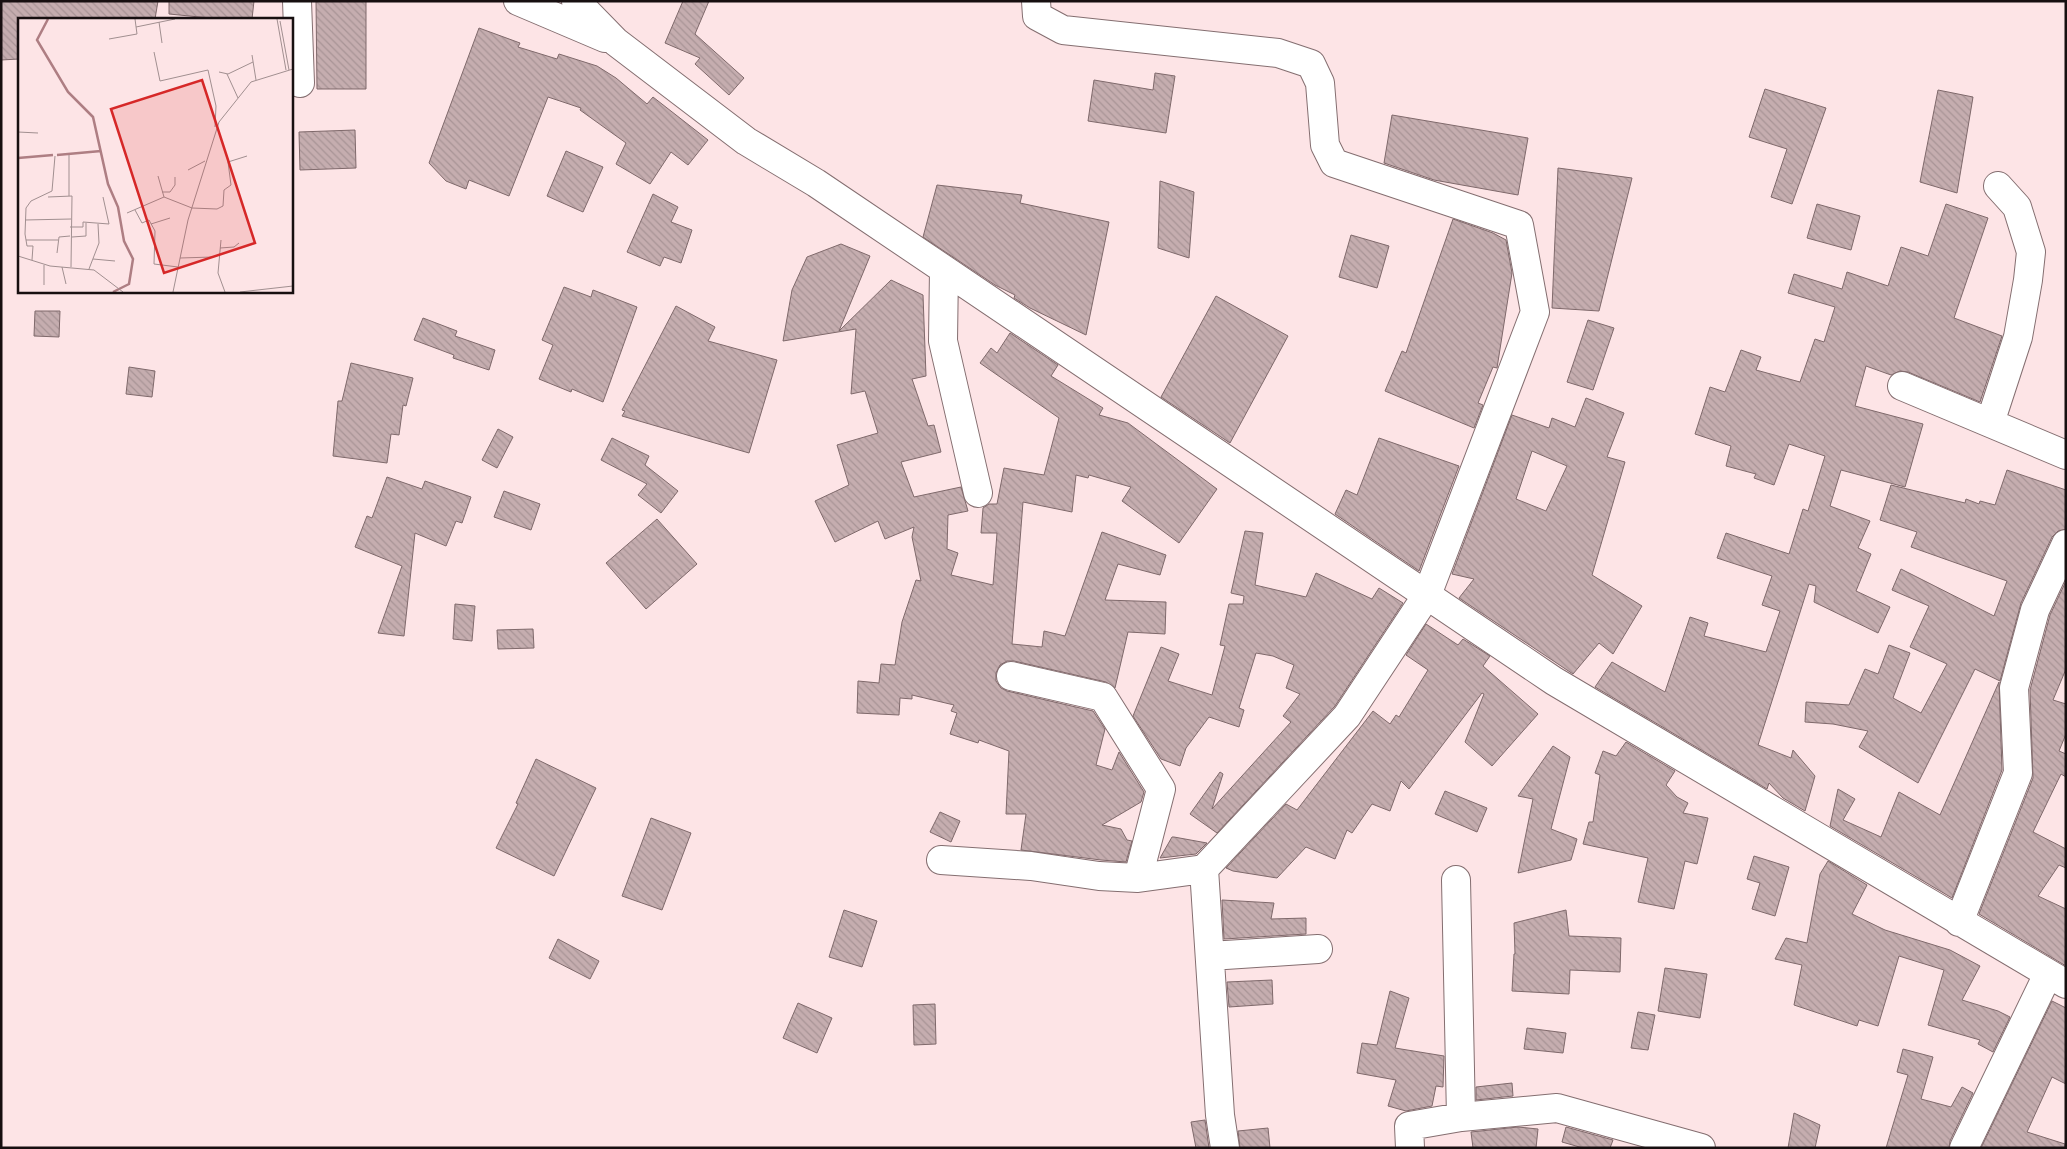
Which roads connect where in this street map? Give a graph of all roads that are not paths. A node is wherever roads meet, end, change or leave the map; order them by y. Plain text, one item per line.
1 (297, 1) edge
2 (518, 1) edge
3 (576, 1) edge
4 (1036, 1) edge
5 (616, 42) junction
6 (300, 83) dead end
7 (1998, 186) dead end
8 (944, 270) junction
9 (1902, 386) dead end
10 (1990, 423) junction
11 (2066, 455) edge
12 (978, 493) dead end
13 (2066, 544) edge
14 (1427, 595) junction
15 (1011, 676) dead end
16 (941, 860) dead end
17 (1204, 869) junction
18 (1138, 878) junction
19 (1456, 880) dead end
20 (1959, 922) junction
21 (1318, 949) dead end
22 (1210, 956) junction
23 (2057, 979) edge
24 (1461, 1117) junction
25 (1225, 1148) edge
26 (1410, 1148) edge
27 (1701, 1148) edge
28 (1964, 1148) edge

1 - 6 street
2 - 5 street
3 - 5 street
4 - 14 street
5 - 8 street
7 - 10 street
8 - 12 street
8 - 14 street
9 - 10 street
10 - 11 street
13 - 20 street
14 - 17 street
14 - 20 street
15 - 18 street
16 - 18 street
17 - 18 street
17 - 22 street
19 - 24 street
20 - 23 street
21 - 22 street
22 - 25 street
23 - 28 street
24 - 26 street
24 - 27 street

